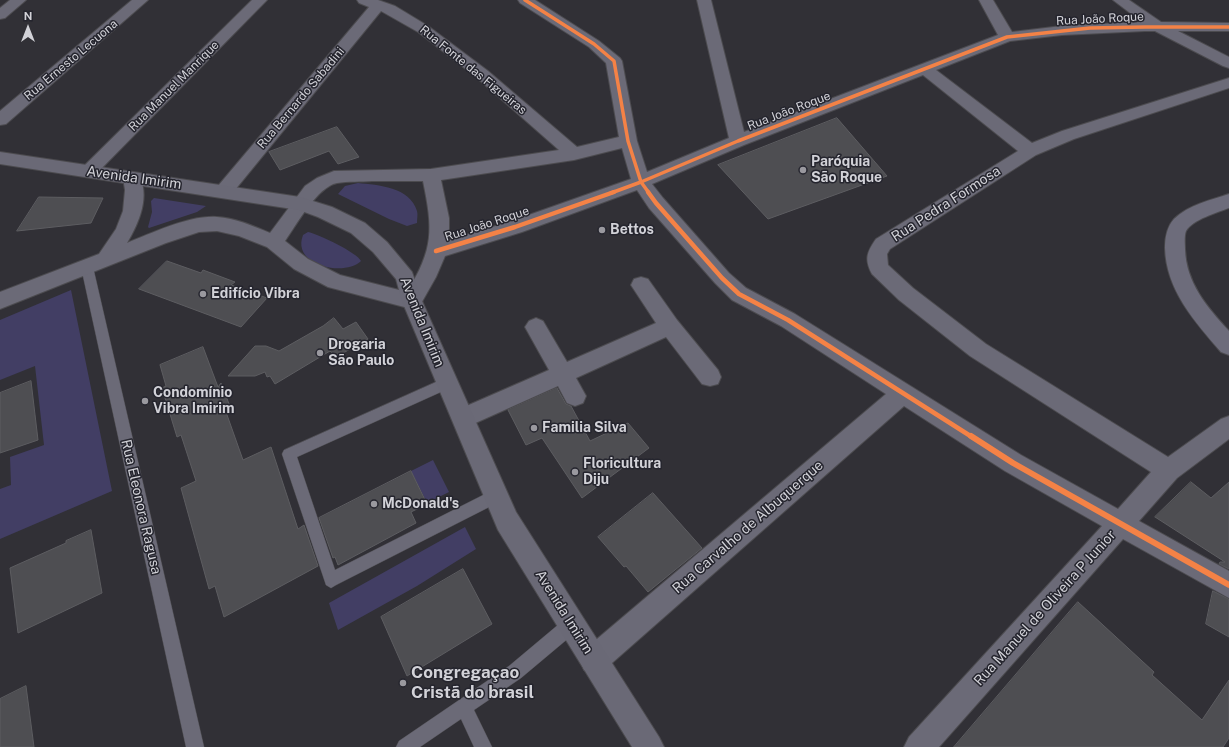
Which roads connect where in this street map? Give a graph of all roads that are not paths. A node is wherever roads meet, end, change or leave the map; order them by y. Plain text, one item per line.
1 (19, 0) edge
2 (141, 0) edge
3 (260, 0) edge
4 (524, 0) edge
5 (704, 0) edge
6 (986, 0) edge
7 (1120, 0) edge
8 (371, 2) edge
9 (0, 15) edge
10 (1157, 26) junction
11 (1229, 27) edge
12 (1007, 37) junction
13 (1229, 63) edge
14 (926, 70) junction
15 (1229, 83) edge
16 (0, 120) edge
17 (628, 141) junction
18 (738, 141) junction
19 (1030, 151) junction
20 (574, 154) junction
21 (0, 158) edge
22 (89, 171) junction
23 (431, 175) junction
24 (132, 178) junction
25 (642, 182) junction
26 (224, 191) junction
27 (1229, 201) edge
28 (300, 204) junction
29 (274, 242) junction
30 (436, 251) junction
31 (106, 259) junction
32 (87, 267) junction
33 (641, 285) dead end
34 (0, 301) edge
35 (412, 301) junction
36 (670, 326) junction
37 (536, 327) dead end
38 (1229, 346) edge
39 (562, 374) junction
40 (710, 377) dead end
41 (447, 383) junction
42 (902, 394) junction
43 (574, 396) dead end
44 (463, 418) junction
45 (1229, 426) edge
46 (1169, 470) junction
47 (496, 496) junction
48 (1121, 525) junction
49 (1229, 585) edge
50 (571, 625) junction
51 (594, 660) junction
52 (464, 708) junction
53 (195, 747) edge
54 (405, 747) edge
55 (483, 747) edge
56 (649, 747) edge
57 (919, 747) edge

1 - 9 street
2 - 16 street, Rua Ernesto Lecuona
3 - 22 street, Rua Manuel Manrique
4 - 17 street
5 - 18 street
6 - 12 street
7 - 10 street
8 - 20 street, Rua Fonte das Figueiras
8 - 26 street, Rua Bernardo Sabadini
10 - 11 street, Rua João Roque
10 - 12 street, Rua João Roque
10 - 13 street
12 - 14 street, Rua João Roque
14 - 18 street, Rua João Roque
14 - 19 street
15 - 19 street, Rua Pedra Formosa
17 - 20 street
17 - 25 street
18 - 25 street, Rua João Roque
19 - 46 street, Rua Pedra Formosa
20 - 23 street
21 - 22 main road, Avenida Imirim
22 - 24 main road, Avenida Imirim
23 - 28 street
23 - 30 street
24 - 26 main road, Avenida Imirim
24 - 31 street
25 - 30 street, Rua João Roque
25 - 42 street
26 - 28 main road, Avenida Imirim
27 - 38 street
28 - 29 street
28 - 35 main road, Avenida Imirim
29 - 31 street
29 - 35 street
30 - 35 street
31 - 32 street
32 - 34 street
32 - 53 lane, Rua Eleonora Ragusa
33 - 36 street
35 - 41 main road, Avenida Imirim
36 - 39 street
36 - 40 street
37 - 39 street
39 - 43 street
39 - 44 street
41 - 44 main road, Avenida Imirim
41 - 47 lane
42 - 48 street
42 - 51 street, Rua Carvalho de Albuquerque
44 - 47 main road, Avenida Imirim
45 - 46 street, Rua Manuel de Oliveira P Junior
46 - 48 street, Rua Manuel de Oliveira P Junior
47 - 50 main road, Avenida Imirim
48 - 49 street
48 - 57 street, Rua Manuel de Oliveira P Junior
50 - 51 main road, Avenida Imirim
50 - 52 lane
51 - 56 main road, Avenida Imirim
52 - 54 lane
52 - 55 lane

